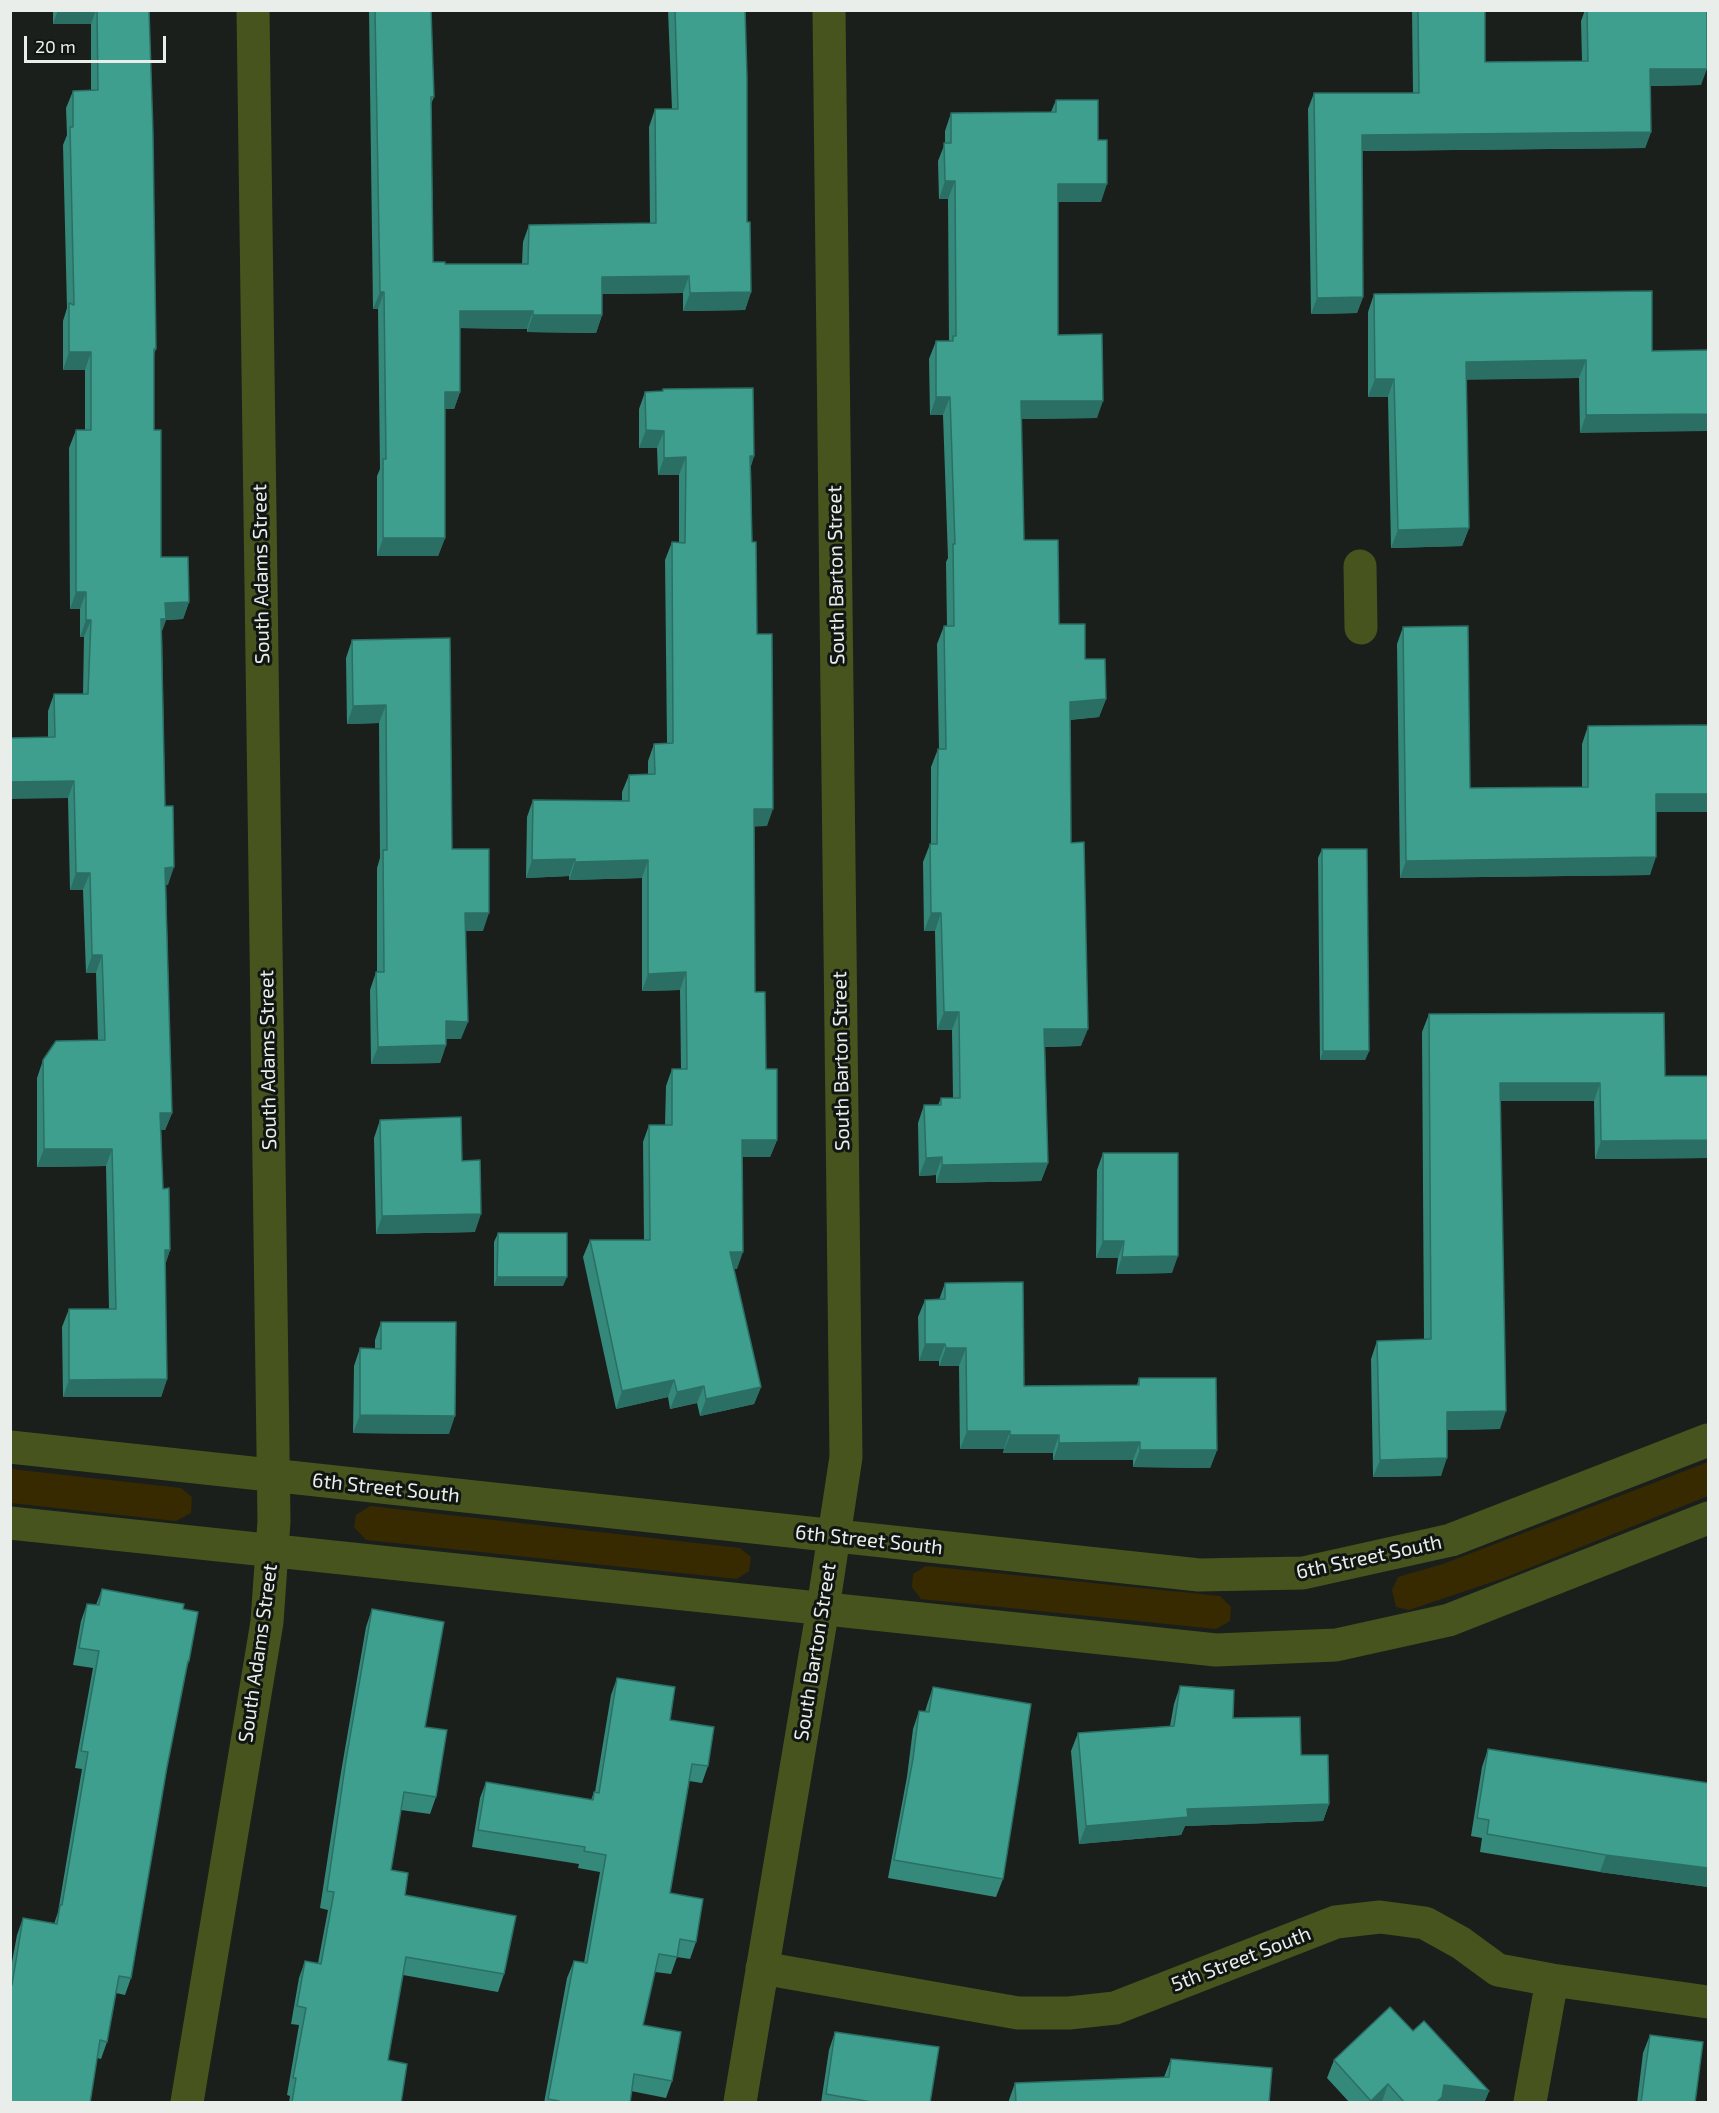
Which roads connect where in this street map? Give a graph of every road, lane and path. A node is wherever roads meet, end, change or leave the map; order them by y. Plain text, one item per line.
1 (253, 10) edge
2 (829, 10) edge
3 (1360, 566) dead end
4 (1361, 628) dead end
5 (1708, 1440) edge
6 (10, 1448) edge
7 (274, 1475) junction
8 (1708, 1518) edge
9 (10, 1523) edge
10 (834, 1537) junction
11 (272, 1550) junction
12 (823, 1608) junction
13 (762, 1968) junction
14 (1552, 1980) junction
15 (1708, 2002) edge
16 (187, 2103) edge
17 (740, 2103) edge
18 (1530, 2103) edge

1 - 7 street, South Adams Street
2 - 10 street, South Barton Street
3 - 4 street
5 - 10 street, 6th Street South
6 - 7 street, 6th Street South
7 - 10 street, 6th Street South
7 - 11 street, South Adams Street
8 - 12 street
9 - 11 street
10 - 12 street, South Barton Street
11 - 12 street
11 - 16 street, South Adams Street
12 - 13 street, South Barton Street
13 - 14 street, 5th Street South
13 - 17 street, South Barton Street
14 - 15 street, 5th Street South
14 - 18 street

